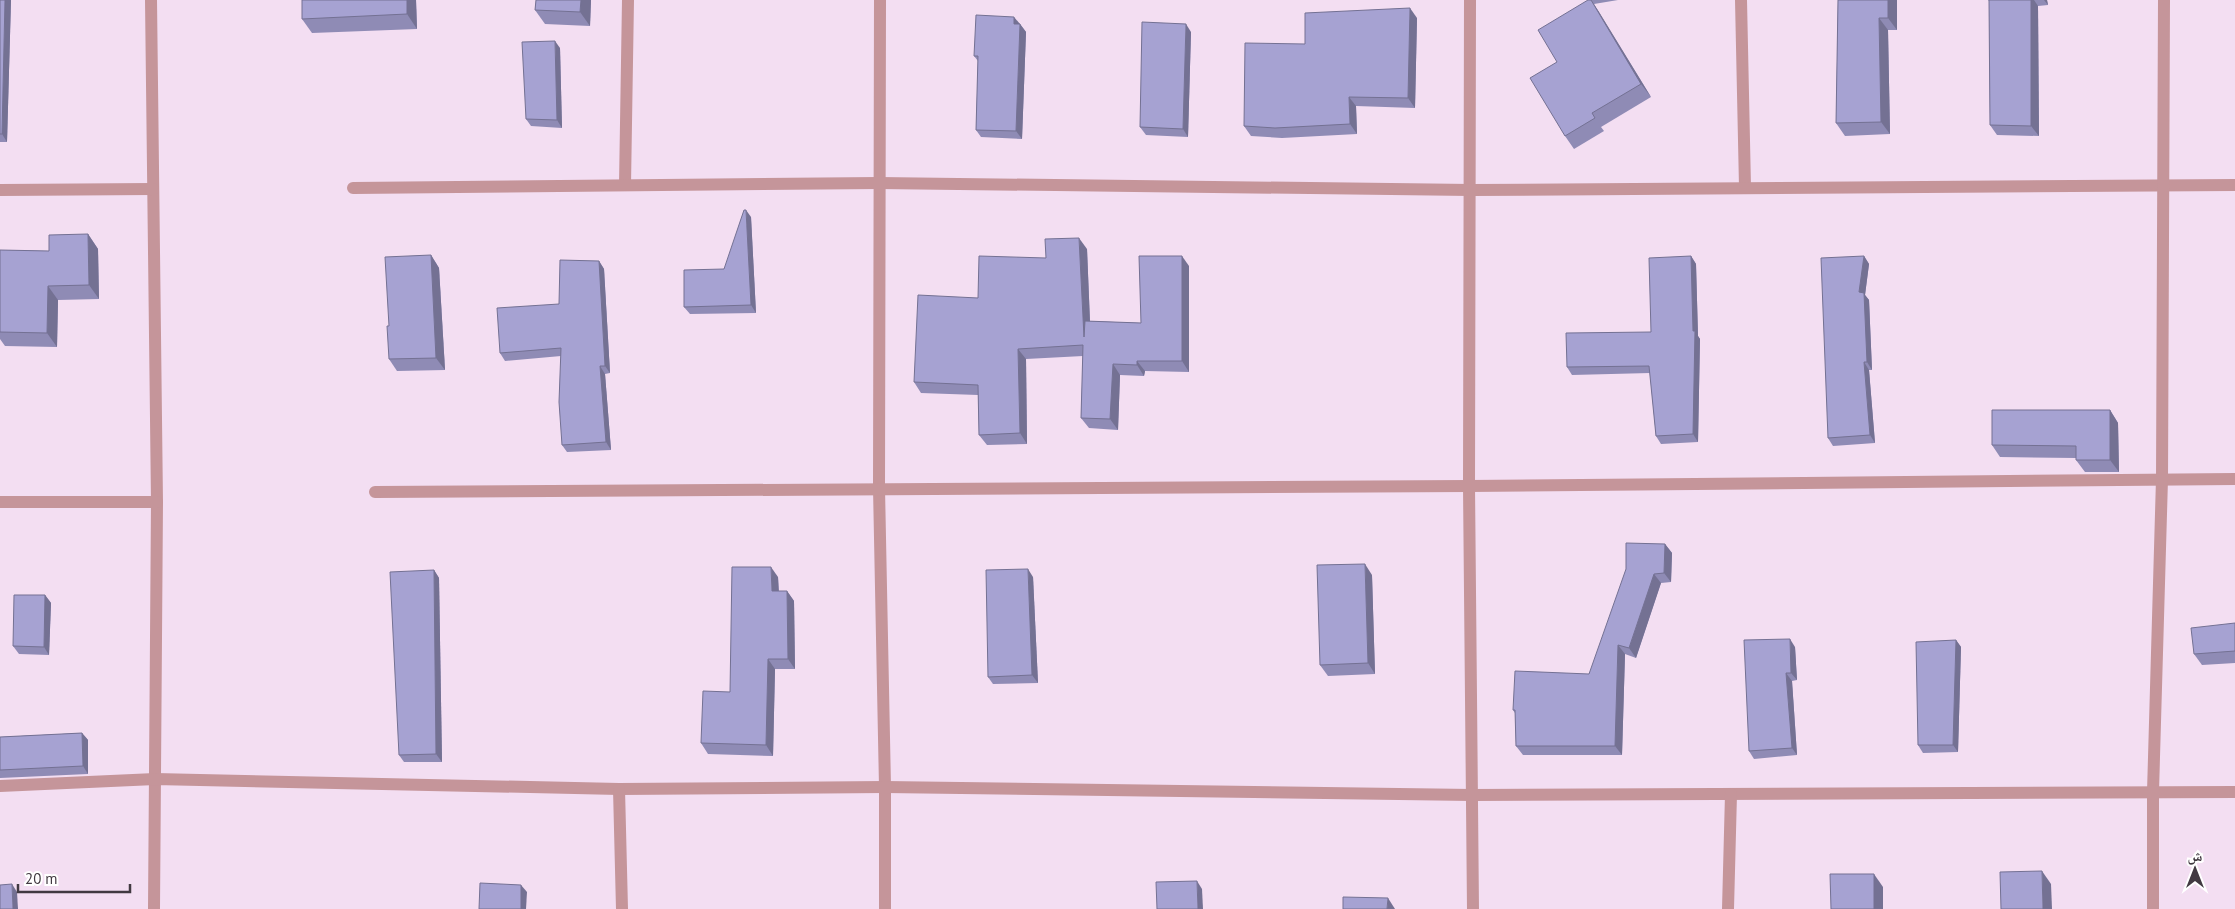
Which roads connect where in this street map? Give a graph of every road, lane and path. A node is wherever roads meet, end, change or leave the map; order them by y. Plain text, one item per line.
1 (151, 0) edge
2 (628, 0) edge
3 (880, 0) edge
4 (1470, 0) edge
5 (1741, 0) edge
6 (2164, 0) edge
7 (879, 182) junction
8 (2235, 184) edge
9 (625, 185) junction
10 (2162, 186) junction
11 (1744, 187) junction
12 (353, 188) dead end
13 (153, 189) junction
14 (0, 190) edge
15 (1470, 190) junction
16 (2162, 479) junction
17 (2235, 479) edge
18 (1469, 486) junction
19 (879, 488) junction
20 (375, 492) dead end
21 (0, 502) edge
22 (157, 502) junction
23 (155, 779) junction
24 (0, 786) edge
25 (886, 787) junction
26 (619, 789) junction
27 (2152, 792) junction
28 (2235, 792) edge
29 (1731, 794) junction
30 (1472, 795) junction
31 (154, 909) edge
32 (622, 909) edge
33 (885, 909) edge
34 (1473, 909) edge
35 (1728, 909) edge
36 (2153, 909) edge

1 - 13 street
2 - 9 street
3 - 7 street
4 - 15 street
5 - 11 street
6 - 10 street
7 - 9 street
7 - 15 street
7 - 19 street
8 - 10 street
9 - 12 street
10 - 11 street
10 - 16 street
11 - 15 street
13 - 14 street
13 - 22 street
15 - 18 street
16 - 17 street
16 - 18 street
16 - 27 street
18 - 19 street
18 - 30 street
19 - 20 street
19 - 25 street
21 - 22 street
22 - 23 street
23 - 24 street
23 - 26 street
23 - 31 street
25 - 26 street
25 - 30 street
25 - 33 street
26 - 32 street
27 - 28 street
27 - 29 street
27 - 36 street
29 - 30 street
29 - 35 street
30 - 34 street

